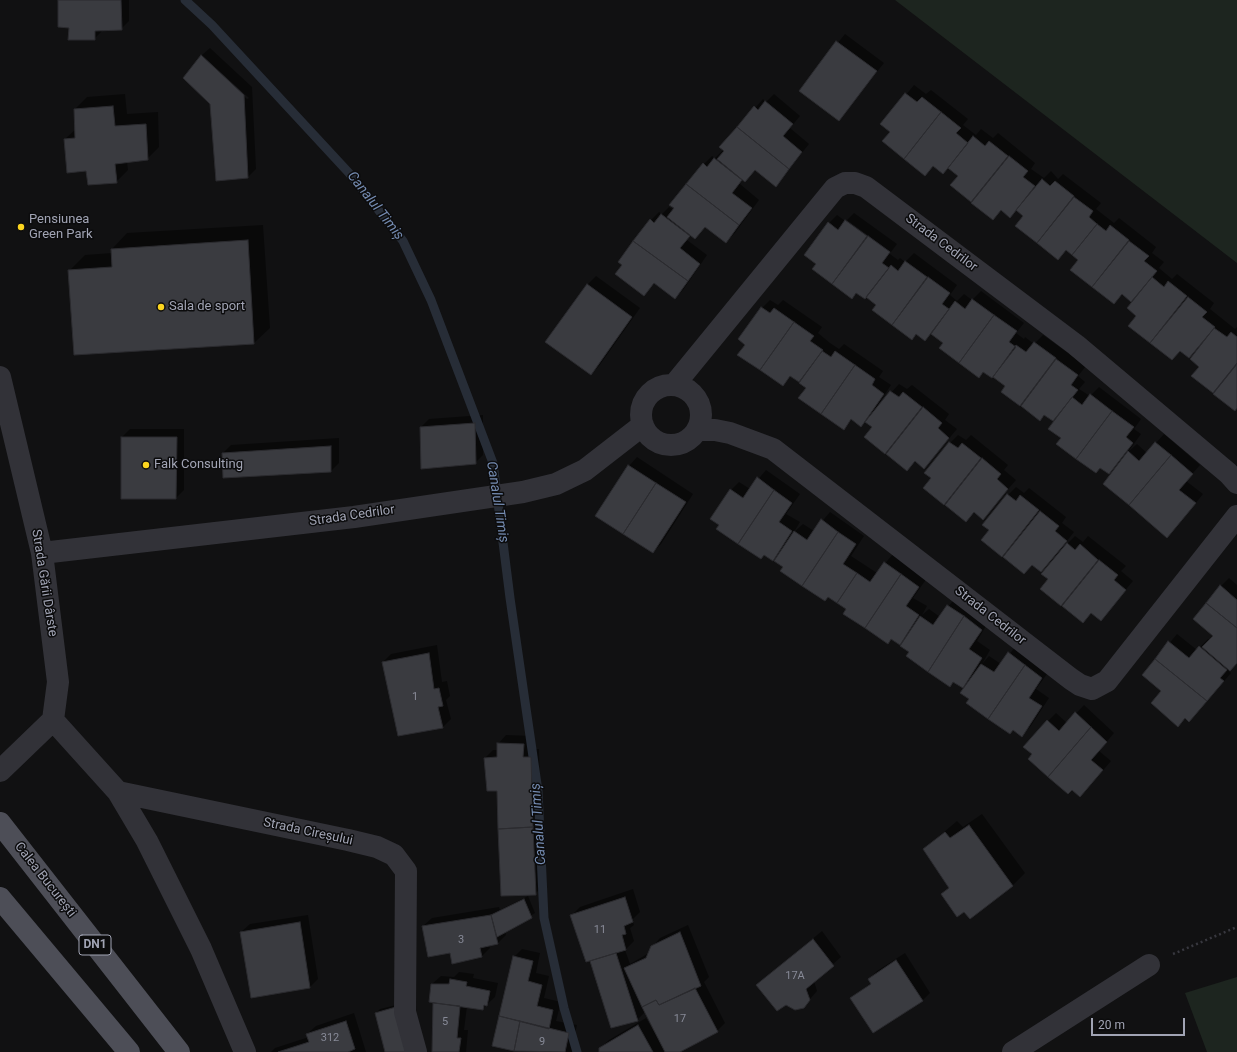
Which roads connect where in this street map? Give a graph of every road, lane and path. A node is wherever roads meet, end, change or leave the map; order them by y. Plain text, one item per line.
1 (0, 377) edge
2 (674, 385) junction
3 (643, 425) junction
4 (698, 430) junction
5 (1237, 483) edge
6 (1237, 516) edge
7 (42, 553) junction
8 (53, 720) junction
9 (0, 771) edge
10 (118, 792) junction
11 (6, 830) edge
12 (1, 899) edge
13 (1237, 927) edge
14 (1149, 965) joint
15 (129, 1052) edge
16 (179, 1052) edge
17 (245, 1052) edge
18 (416, 1052) edge
19 (1013, 1052) edge

1 - 7 street, Strada Gării Dârste
2 - 3 street
2 - 4 street
2 - 5 street, Strada Cedrilor
3 - 4 street
3 - 7 street, Strada Cedrilor
4 - 6 street, Strada Cedrilor
7 - 8 street, Strada Gării Dârste
8 - 9 street
8 - 10 street
10 - 17 street
10 - 18 street, Strada Cireșului
11 - 16 main road, Calea București / DN1
12 - 15 main road
13 - 14 path
14 - 19 street

